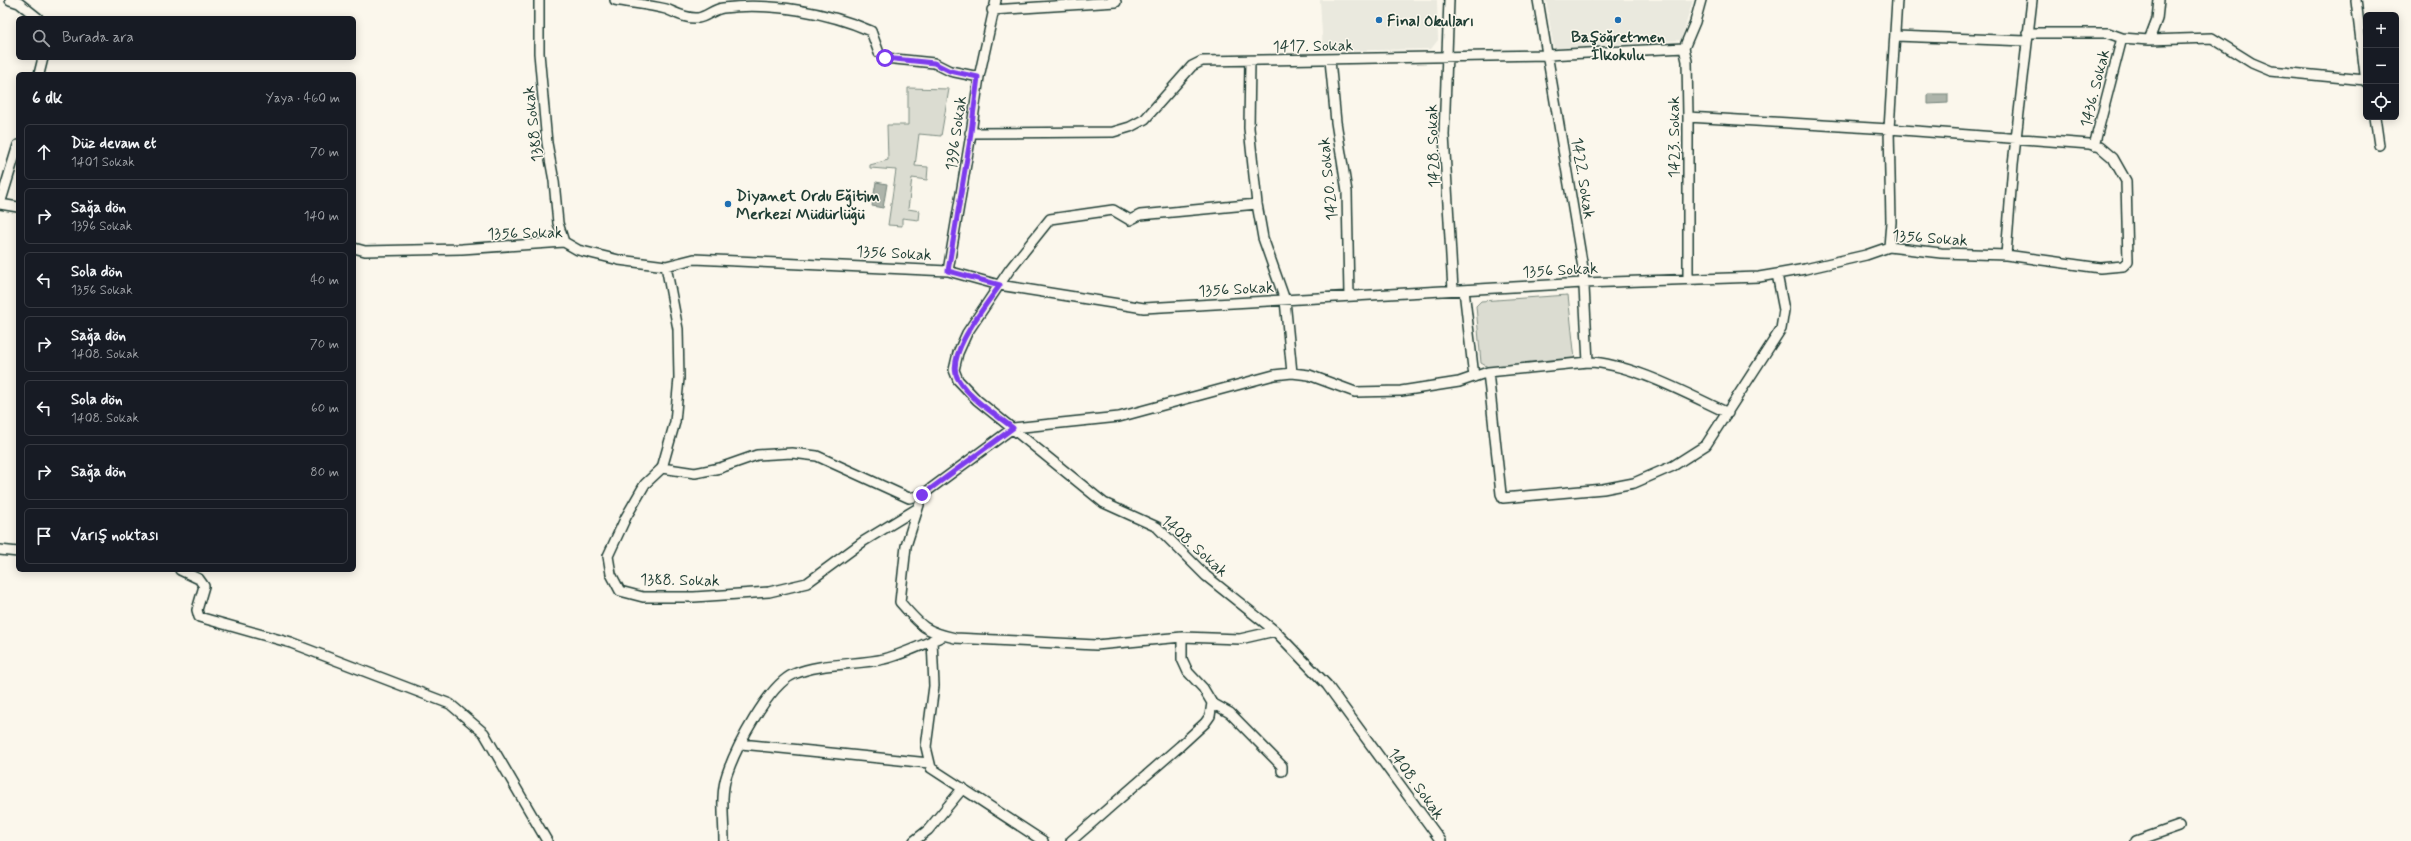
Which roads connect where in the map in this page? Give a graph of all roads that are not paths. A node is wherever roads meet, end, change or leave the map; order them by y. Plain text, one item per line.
1 (10, 0) edge
2 (539, 0) edge
3 (615, 0) edge
4 (996, 0) edge
5 (1450, 0) edge
6 (1538, 0) edge
7 (1701, 0) edge
8 (1897, 0) edge
9 (2032, 0) edge
10 (2159, 0) edge
11 (2356, 0) edge
12 (1116, 2) dead end
13 (992, 10) junction
14 (35, 16) edge
15 (1896, 36) junction
16 (2026, 37) junction
17 (2122, 38) junction
18 (2149, 40) junction
19 (1684, 48) junction
20 (1548, 55) junction
21 (1446, 56) junction
22 (2363, 57) edge
23 (42, 60) edge
24 (1330, 60) junction
25 (1250, 61) junction
26 (40, 72) edge
27 (978, 77) junction
28 (2363, 81) edge
29 (1688, 117) junction
30 (2375, 120) edge
31 (1889, 129) junction
32 (970, 133) junction
33 (2016, 138) junction
34 (2379, 145) dead end
35 (2094, 146) junction
36 (16, 154) edge
37 (0, 204) edge
38 (1256, 204) junction
39 (16, 207) edge
40 (564, 242) junction
41 (1889, 247) junction
42 (356, 248) edge
43 (2006, 255) junction
44 (666, 266) junction
45 (948, 271) junction
46 (1777, 274) junction
47 (1688, 278) junction
48 (1583, 283) junction
49 (1000, 285) junction
50 (1453, 290) junction
51 (1464, 290) junction
52 (1349, 296) junction
53 (1285, 300) junction
54 (1588, 362) junction
55 (1488, 372) junction
56 (1292, 373) junction
57 (1474, 377) junction
58 (1728, 413) junction
59 (1013, 428) junction
60 (662, 468) junction
61 (922, 495) junction
62 (918, 508) junction
63 (0, 550) edge
64 (16, 552) edge
65 (184, 572) edge
66 (1275, 631) junction
67 (943, 636) junction
68 (1182, 638) junction
69 (932, 640) junction
70 (1212, 703) junction
71 (741, 744) junction
72 (929, 763) junction
73 (1282, 771) dead end
74 (963, 788) junction
75 (2179, 826) dead end
76 (547, 841) edge
77 (724, 841) edge
78 (914, 841) edge
79 (1043, 841) edge
80 (1071, 841) edge
81 (1441, 841) edge
82 (2136, 841) edge

1 - 14 street
2 - 40 street, 1388 Sokak
3 - 27 street
4 - 13 street, 1396 Sokak
5 - 21 street, 1428. Sokak
6 - 20 street, 1422. Sokak
7 - 19 street
8 - 15 street
9 - 16 street
10 - 18 street
11 - 22 street
12 - 13 street
13 - 27 street, 1396 Sokak
15 - 16 street, 1436. Sokak
15 - 31 street
16 - 17 street, 1436. Sokak
16 - 33 street
17 - 18 street, 1436. Sokak
17 - 35 street, 1436. Sokak
18 - 28 street, 1436. Sokak
19 - 20 street, 1417. Sokak
19 - 29 street, 1423. Sokak
20 - 21 street, 1417. Sokak
20 - 48 street, 1422. Sokak
21 - 24 street, 1417. Sokak
21 - 50 street, 1428. Sokak
23 - 26 street
24 - 25 street, 1417. Sokak
24 - 52 street, 1420. Sokak
25 - 32 street, 1417. Sokak
25 - 38 street
27 - 32 street, 1396 Sokak
29 - 31 street
29 - 47 street, 1423. Sokak
30 - 34 street
31 - 33 street
31 - 41 street
32 - 45 street, 1396 Sokak
33 - 35 street
33 - 43 street
35 - 43 street, 1356 Sokak
36 - 37 street
37 - 39 street
38 - 49 street, 1408. Sokak
38 - 53 street
40 - 42 street, 1356 Sokak
40 - 44 street, 1356 Sokak
41 - 43 street, 1356 Sokak
41 - 46 street, 1356 Sokak
44 - 45 street, 1356 Sokak
44 - 60 street, 1388. Sokak
45 - 49 street, 1356 Sokak
46 - 47 street, 1356 Sokak
46 - 58 street
47 - 48 street, 1356 Sokak
48 - 51 street, 1356 Sokak
48 - 54 street, 1422. Sokak
49 - 53 street, 1356 Sokak
49 - 59 street, 1408. Sokak
50 - 51 street, 1356 Sokak
50 - 52 street, 1356 Sokak
51 - 57 street
52 - 53 street, 1356 Sokak
53 - 56 street
54 - 55 street
54 - 58 street
55 - 57 street
55 - 58 street
56 - 57 street
56 - 59 street
59 - 61 street
59 - 66 street, 1408. Sokak
60 - 61 street
60 - 62 street, 1388. Sokak
61 - 62 street
62 - 67 street
63 - 64 street
65 - 76 street
66 - 68 street
66 - 81 street, 1408. Sokak
67 - 68 street
67 - 69 street
68 - 70 street
69 - 71 street
69 - 72 street
70 - 73 street
70 - 80 street
71 - 72 street
71 - 77 street
72 - 74 street
74 - 78 street
74 - 79 street
75 - 82 street

